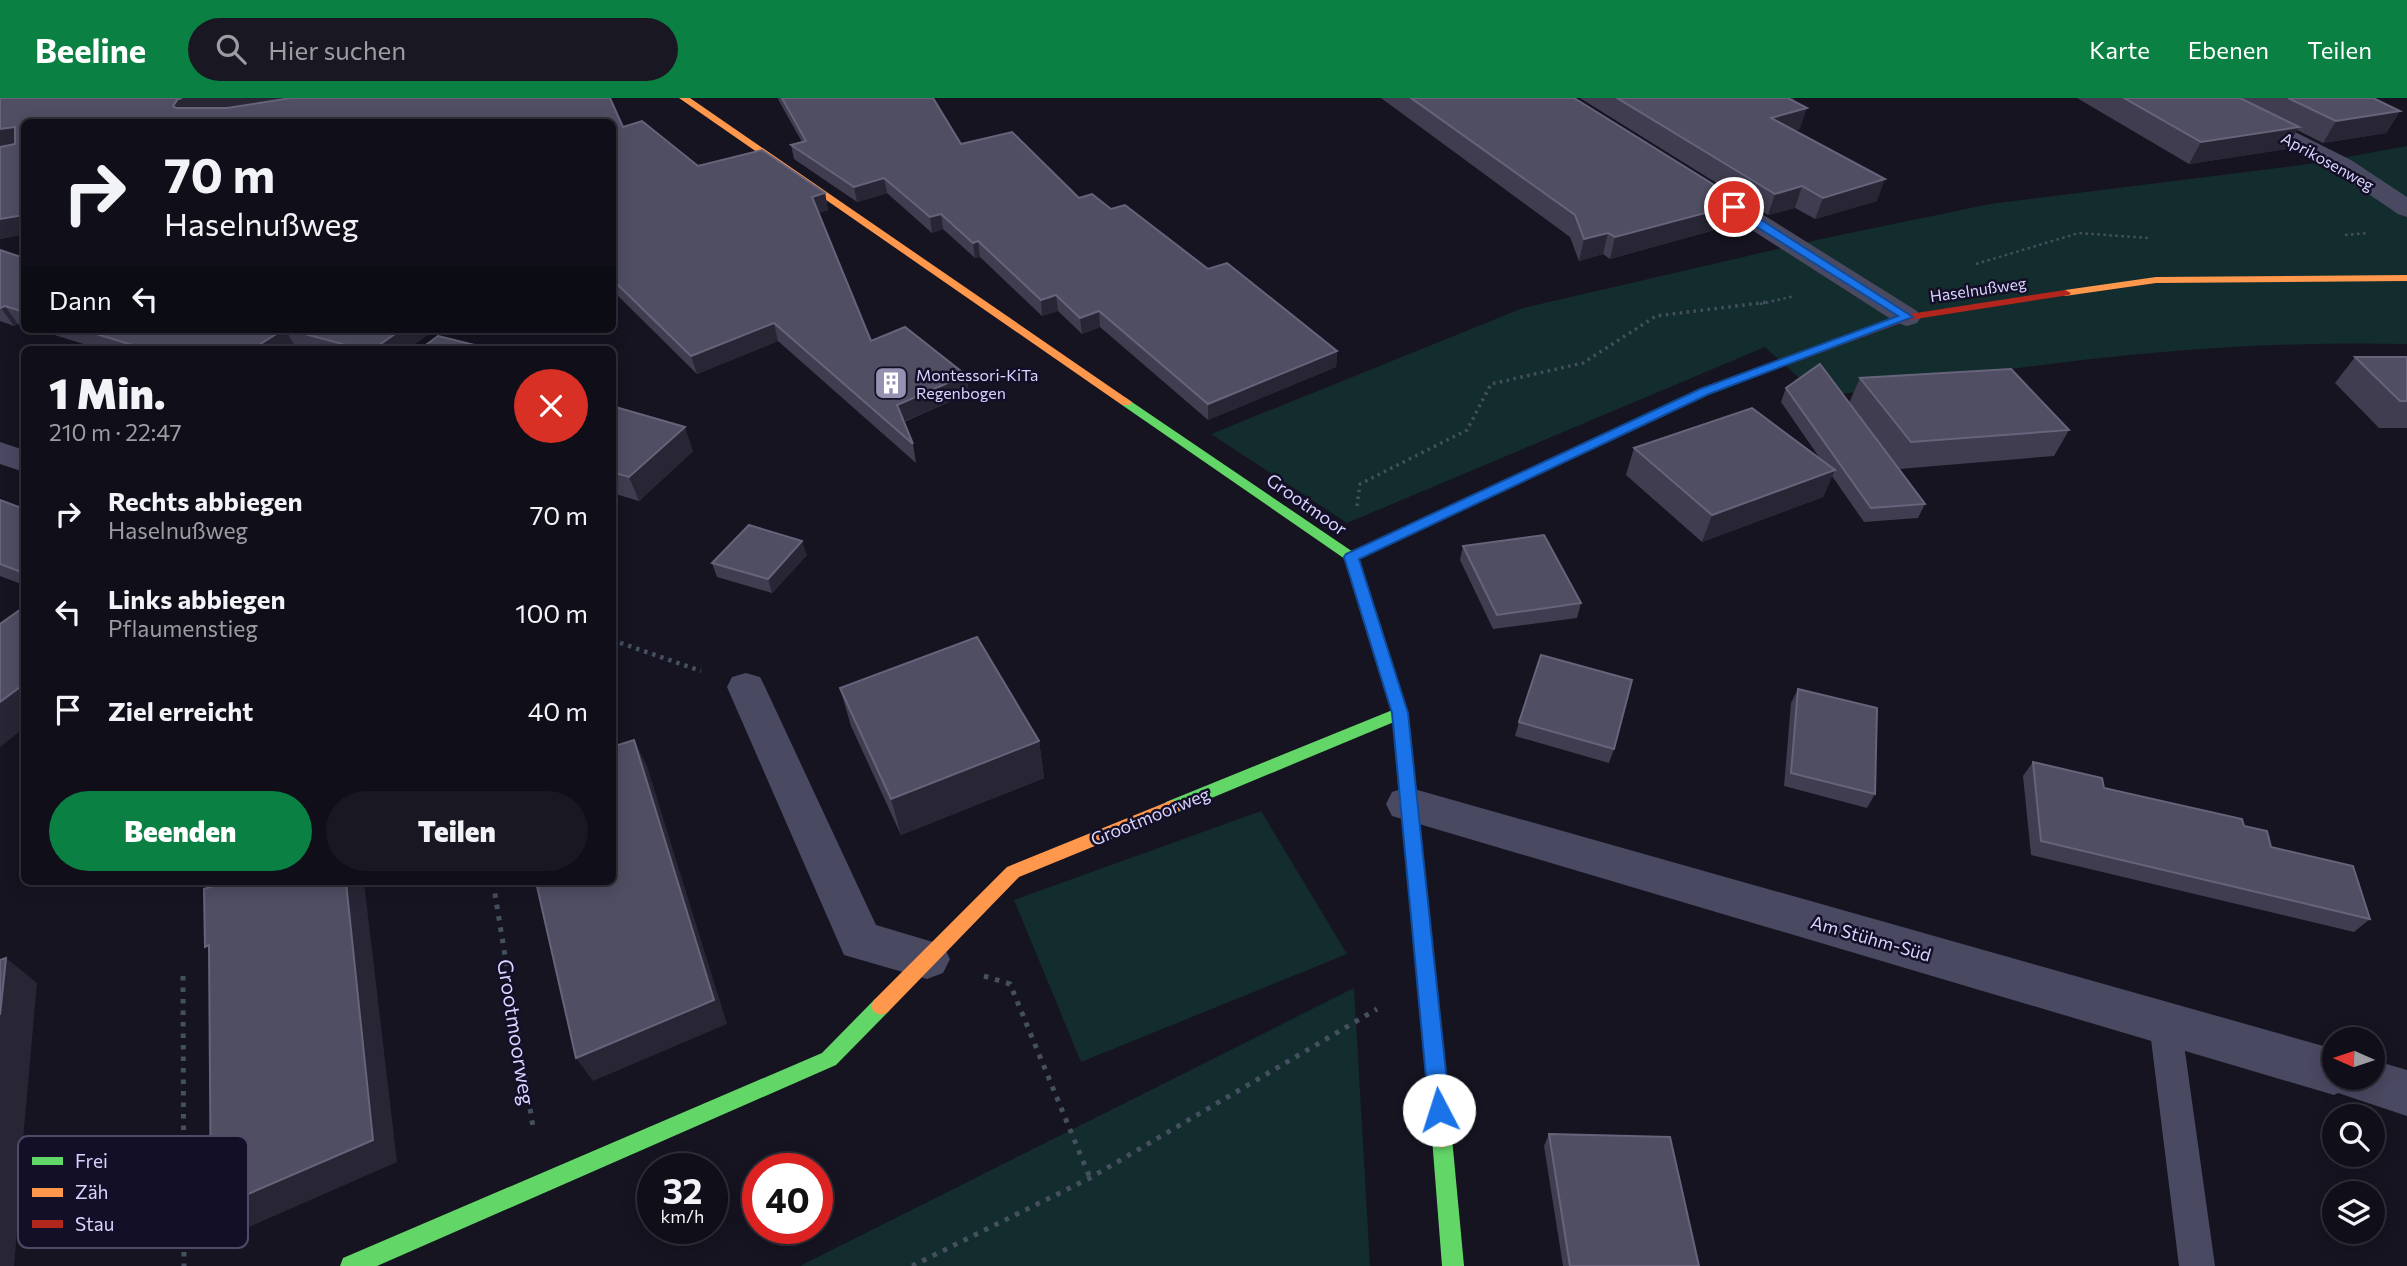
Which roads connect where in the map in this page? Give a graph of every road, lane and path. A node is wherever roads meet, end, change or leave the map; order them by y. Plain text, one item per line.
1 (684, 98) edge
2 (2210, 98) edge
3 (1675, 170) edge
4 (2407, 208) edge
5 (2407, 278) edge
6 (1907, 317) junction
7 (0, 452) edge
8 (21, 461) edge
9 (1351, 557) junction
10 (616, 641) edge
11 (746, 687) joint
12 (1400, 713) junction
13 (1407, 804) junction
14 (493, 885) edge
15 (927, 959) junction
16 (183, 976) dead end
17 (1428, 979) junction
18 (2165, 1023) junction
19 (2322, 1069) edge
20 (2385, 1087) edge
21 (2407, 1093) edge
22 (184, 1136) edge
23 (1090, 1178) junction
24 (542, 1183) junction
25 (184, 1248) edge
26 (184, 1266) edge
27 (351, 1266) edge
28 (912, 1266) edge
29 (1453, 1266) edge
30 (2197, 1266) edge

1 - 9 street, Grootmoor
2 - 4 street, Aprikosenweg
3 - 6 street
5 - 6 street, Haselnußweg
6 - 9 street, Haselnußweg
7 - 8 street
9 - 12 street, Grootmoor
10 - 11 path
11 - 15 street
12 - 13 street, Grootmoor
12 - 15 street, Grootmoorweg
13 - 17 street, Grootmoor
13 - 18 street, Am Stühm-Süd
14 - 24 path, Grootmoorweg
15 - 23 path
15 - 24 street, Grootmoorweg
16 - 22 path
17 - 23 path
17 - 29 street, Grootmoor
18 - 19 street, Am Stühm-Süd
18 - 30 lane
20 - 21 street
23 - 28 path
24 - 27 street, Grootmoorweg
25 - 26 path

